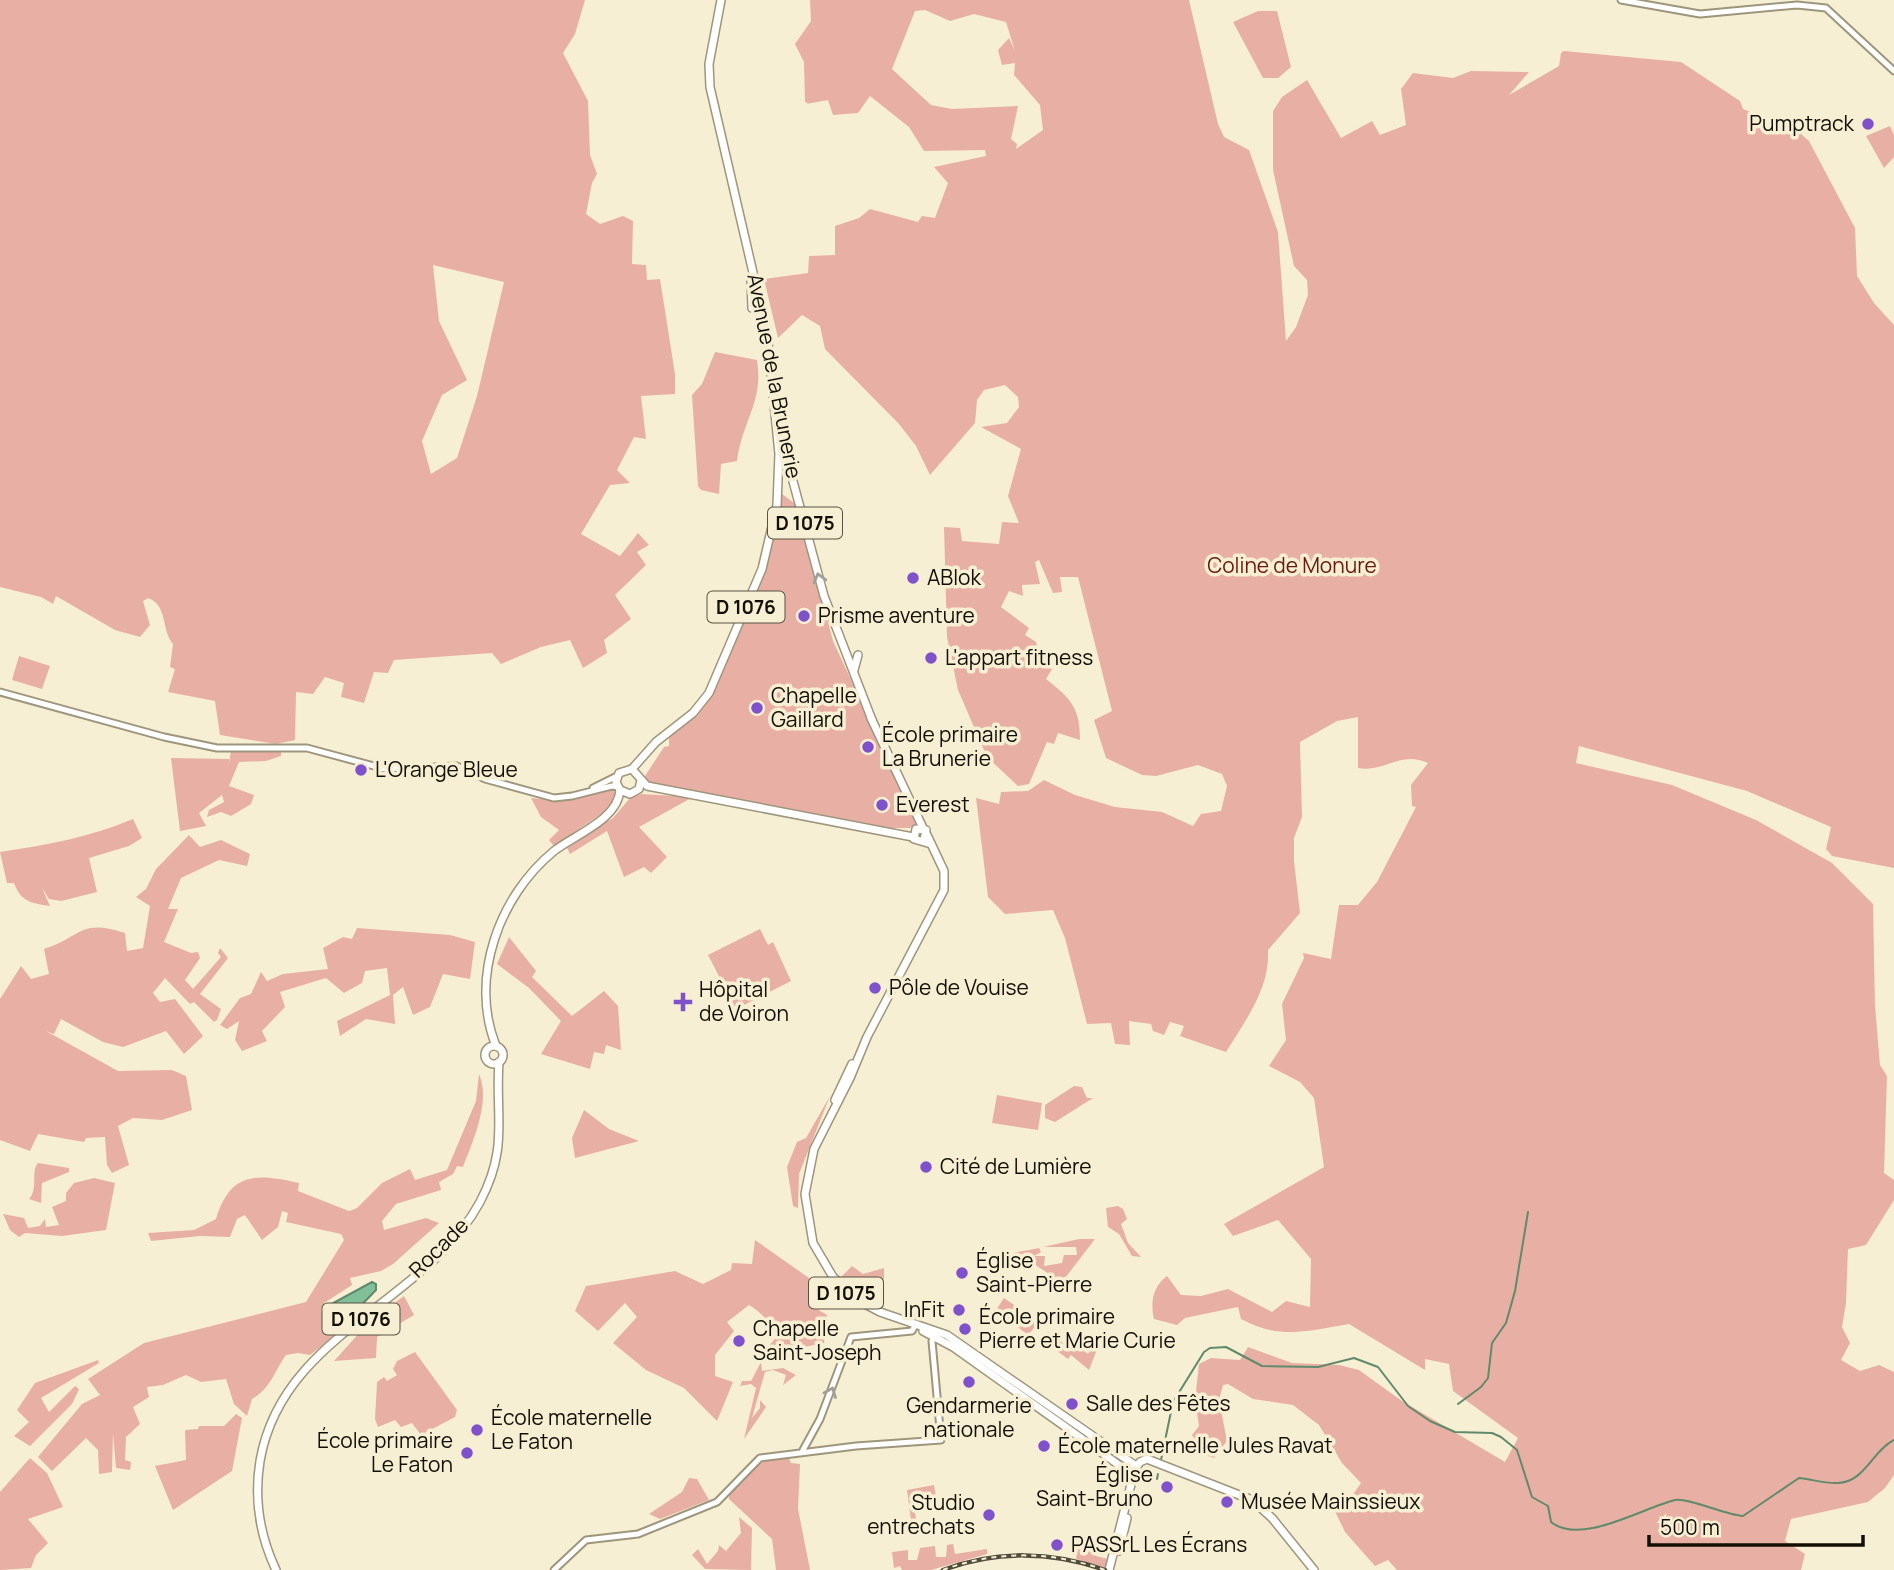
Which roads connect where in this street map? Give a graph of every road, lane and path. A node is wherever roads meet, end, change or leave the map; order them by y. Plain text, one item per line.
1 (721, 0) edge
2 (1621, 0) edge
3 (1894, 71) edge
4 (744, 231) junction
5 (751, 265) junction
6 (752, 308) dead end
7 (777, 402) junction
8 (779, 454) junction
9 (844, 652) junction
10 (859, 656) junction
11 (847, 664) junction
12 (0, 692) edge
13 (863, 694) junction
14 (872, 720) junction
15 (662, 738) junction
16 (632, 769) junction
17 (617, 776) junction
18 (640, 777) junction
19 (619, 789) junction
20 (633, 793) junction
21 (687, 793) junction
22 (577, 795) junction
23 (920, 833) junction
24 (578, 835) junction
25 (492, 1047) junction
26 (496, 1062) junction
27 (916, 1326) junction
28 (935, 1336) junction
29 (1086, 1436) junction
30 (810, 1448) junction
31 (1136, 1470) junction
32 (1124, 1513) junction
33 (1124, 1532) junction
34 (276, 1570) edge
35 (554, 1570) edge
36 (1111, 1570) edge
37 (1314, 1570) edge

1 - 4 main road, D 1075
2 - 3 main road
4 - 5 main road, D 1075
4 - 7 main road, Avenue de la Brunerie / D 1075
5 - 6 main road
5 - 8 main road, D 1075
7 - 8 main road, D 1075
9 -> 7 main road, Avenue de la Brunerie / D 1075
8 - 15 main road, D 1076
9 - 10 main road
9 - 11 main road, Avenue de la Brunerie / D 1075
10 - 11 main road
10 - 13 main road
11 - 13 main road, Avenue de la Brunerie / D 1075
11 - 14 main road, Avenue de la Brunerie / D 1075
12 - 22 main road
13 - 14 main road, Avenue de la Brunerie / D 1075
14 - 23 main road, Avenue de la Brunerie / D 1075
15 - 16 main road, D 1076
15 - 18 main road, D 1076
16 - 17 main road
16 - 18 main road
17 - 19 main road
17 - 22 main road
18 - 20 main road
18 - 21 main road
19 - 20 main road
19 - 22 main road
19 - 24 main road
20 - 21 main road
20 - 24 main road
21 - 23 main road
23 - 27 main road, D 1075
24 - 25 main road
25 - 26 main road
25 - 26 main road
26 - 34 main road, Rocade / D 1076
27 - 28 main road
27 - 28 main road
30 -> 27 main road
28 - 29 main road
28 - 30 main road
29 - 31 main road
29 - 31 main road
30 - 35 main road
31 - 32 main road
31 - 33 main road
31 - 37 main road
32 - 33 main road
32 - 36 main road
33 - 36 main road

